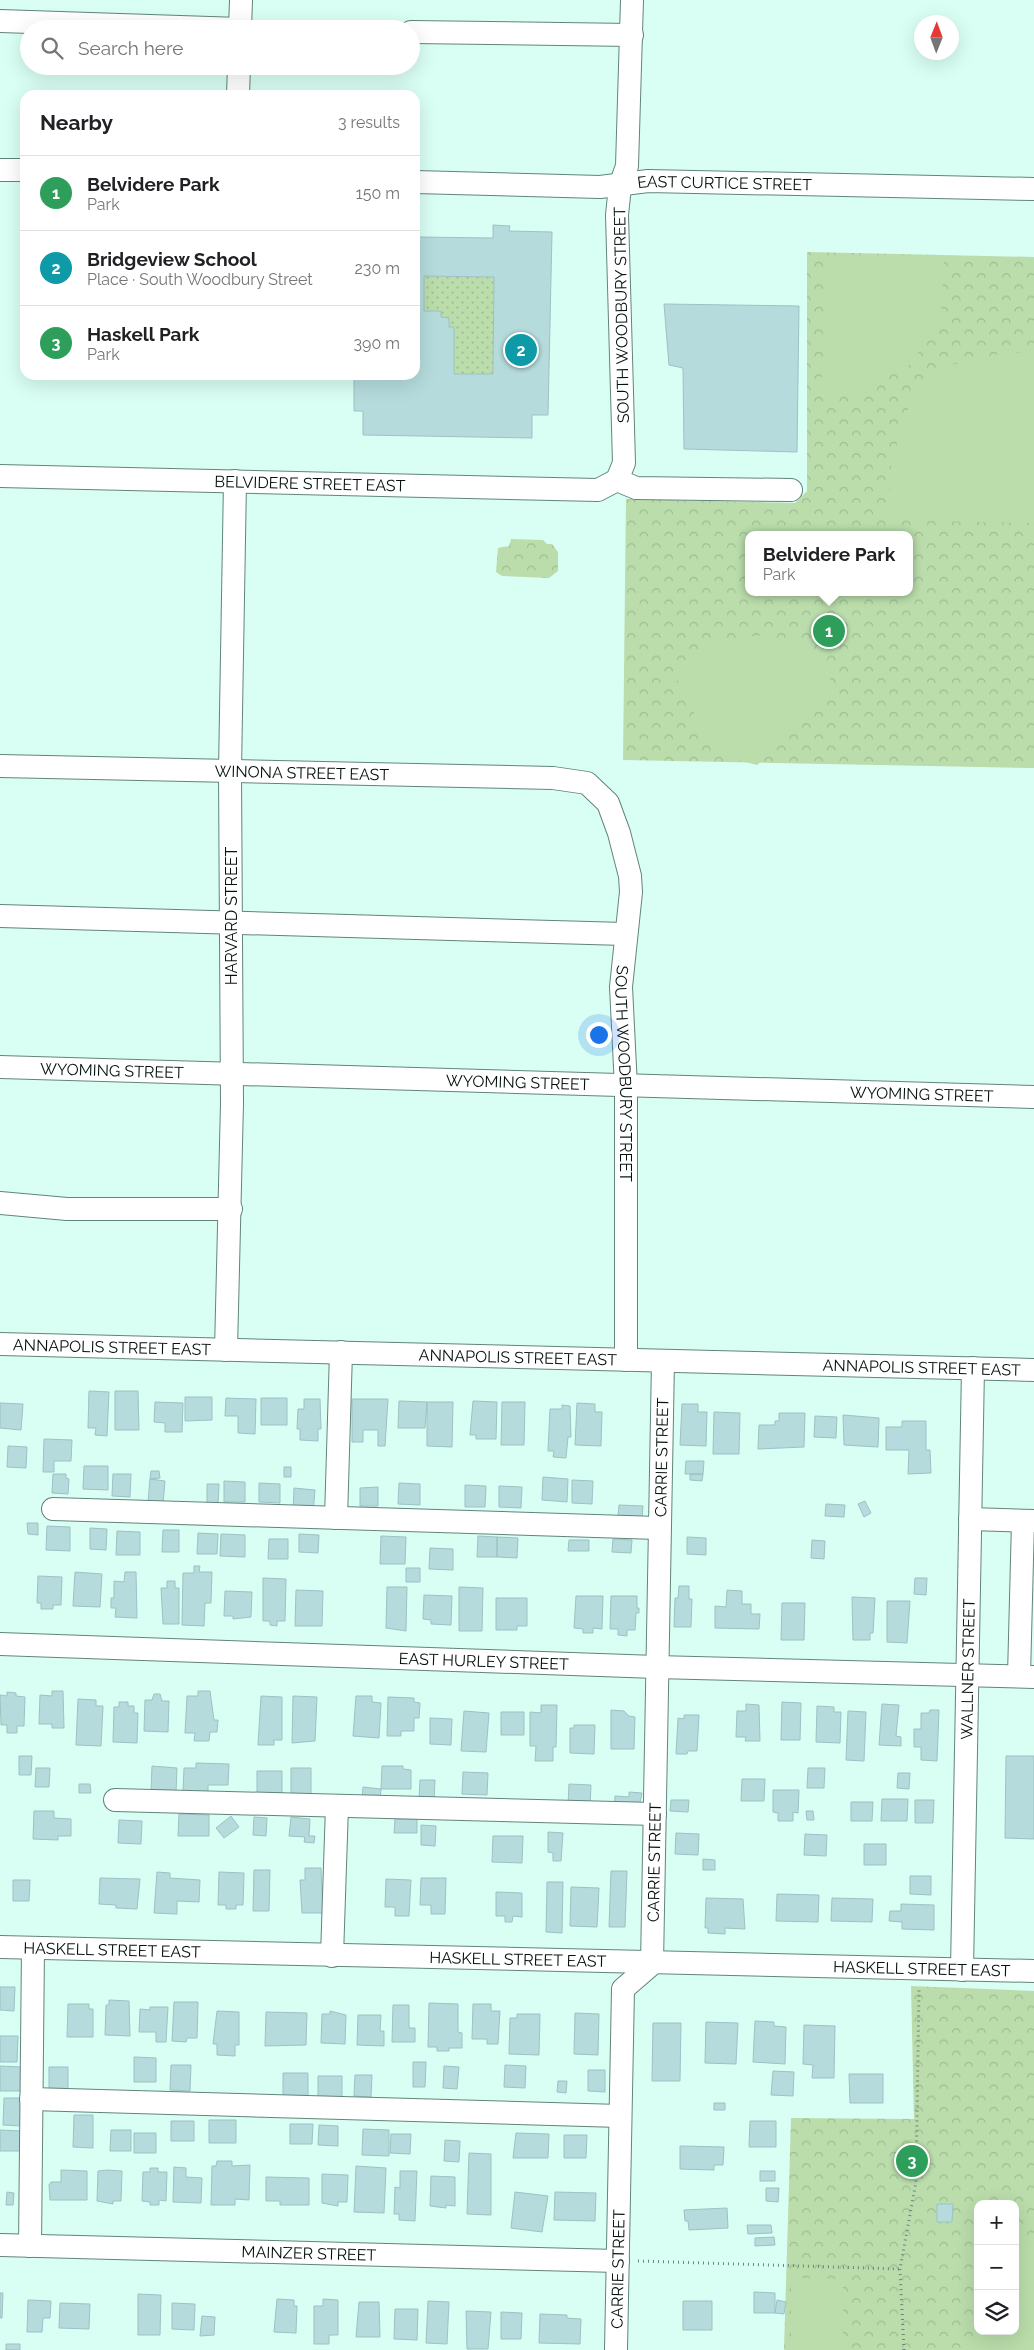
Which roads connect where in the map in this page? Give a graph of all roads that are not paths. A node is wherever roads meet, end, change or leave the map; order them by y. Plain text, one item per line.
1 (241, 0) edge
2 (632, 0) edge
3 (240, 20) edge
4 (0, 21) edge
5 (20, 22) edge
6 (420, 32) edge
7 (632, 35) junction
8 (239, 75) edge
9 (238, 90) edge
10 (0, 170) edge
11 (20, 170) edge
12 (420, 182) edge
13 (620, 186) junction
14 (1034, 189) edge
15 (0, 476) edge
16 (618, 480) junction
17 (235, 481) junction
18 (791, 490) dead end
19 (0, 766) edge
20 (230, 771) junction
21 (599, 794) joint
22 (0, 916) edge
23 (232, 923) junction
24 (625, 934) junction
25 (0, 1067) edge
26 (232, 1074) junction
27 (626, 1086) junction
28 (1034, 1097) edge
29 (0, 1203) edge
30 (230, 1209) junction
31 (0, 1344) edge
32 (226, 1350) junction
33 (341, 1352) junction
34 (626, 1360) junction
35 (662, 1361) junction
36 (973, 1368) junction
37 (1034, 1370) edge
38 (53, 1509) dead end
39 (336, 1518) junction
40 (970, 1519) junction
41 (1028, 1521) edge
42 (658, 1528) junction
43 (0, 1644) edge
44 (656, 1667) junction
45 (967, 1674) junction
46 (1026, 1676) edge
47 (116, 1800) dead end
48 (337, 1806) junction
49 (655, 1814) junction
50 (0, 1947) edge
51 (33, 1948) junction
52 (332, 1956) junction
53 (652, 1964) junction
54 (962, 1970) junction
55 (1034, 1971) edge
56 (31, 2099) junction
57 (620, 2116) junction
58 (0, 2245) edge
59 (30, 2246) junction
60 (618, 2261) junction
61 (616, 2350) edge

1 - 3 street
2 - 7 street, SOUTH WOODBURY STREET
4 - 5 street
6 - 7 street
7 - 13 street, SOUTH WOODBURY STREET
8 - 9 street
10 - 11 street
12 - 13 street, EAST CURTICE STREET
13 - 14 street, EAST CURTICE STREET
13 - 16 street, SOUTH WOODBURY STREET
15 - 17 street, BELVIDERE STREET EAST
16 - 17 street, BELVIDERE STREET EAST
16 - 18 street
17 - 20 street, HARVARD STREET
19 - 20 street, WINONA STREET EAST
20 - 21 street, WINONA STREET EAST
20 - 23 street, HARVARD STREET
21 - 24 street, SOUTH WOODBURY STREET
22 - 23 street
23 - 24 street
23 - 26 street, HARVARD STREET
24 - 27 street, SOUTH WOODBURY STREET
25 - 26 street, WYOMING STREET
26 - 27 street, WYOMING STREET
26 - 30 street, HARVARD STREET
27 - 28 street, WYOMING STREET
27 - 34 street, SOUTH WOODBURY STREET
29 - 30 street
30 - 32 street, HARVARD STREET
31 - 32 street, ANNAPOLIS STREET EAST
32 - 33 street, ANNAPOLIS STREET EAST
33 - 34 street, ANNAPOLIS STREET EAST
33 - 39 street
34 - 35 street, ANNAPOLIS STREET EAST
35 - 36 street, ANNAPOLIS STREET EAST
35 - 42 street, CARRIE STREET
36 - 37 street, ANNAPOLIS STREET EAST
36 - 40 street, WALLNER STREET
38 - 39 street
39 - 42 street
40 - 41 street
40 - 45 street, WALLNER STREET
41 - 46 street
42 - 44 street, CARRIE STREET
43 - 44 street, EAST HURLEY STREET
44 - 45 street, EAST HURLEY STREET
44 - 49 street, CARRIE STREET
45 - 46 street, EAST HURLEY STREET
45 - 54 street, WALLNER STREET
47 - 48 street
48 - 49 street
48 - 52 street
49 - 53 street, CARRIE STREET
50 - 51 street, HASKELL STREET EAST
51 - 52 street, HASKELL STREET EAST
51 - 56 street
52 - 53 street, HASKELL STREET EAST
53 - 54 street, HASKELL STREET EAST
53 - 57 street, CARRIE STREET
54 - 55 street, HASKELL STREET EAST
56 - 57 street
56 - 59 street
57 - 60 street, CARRIE STREET
58 - 59 street, MAINZER STREET
59 - 60 street, MAINZER STREET
60 - 61 street, CARRIE STREET

